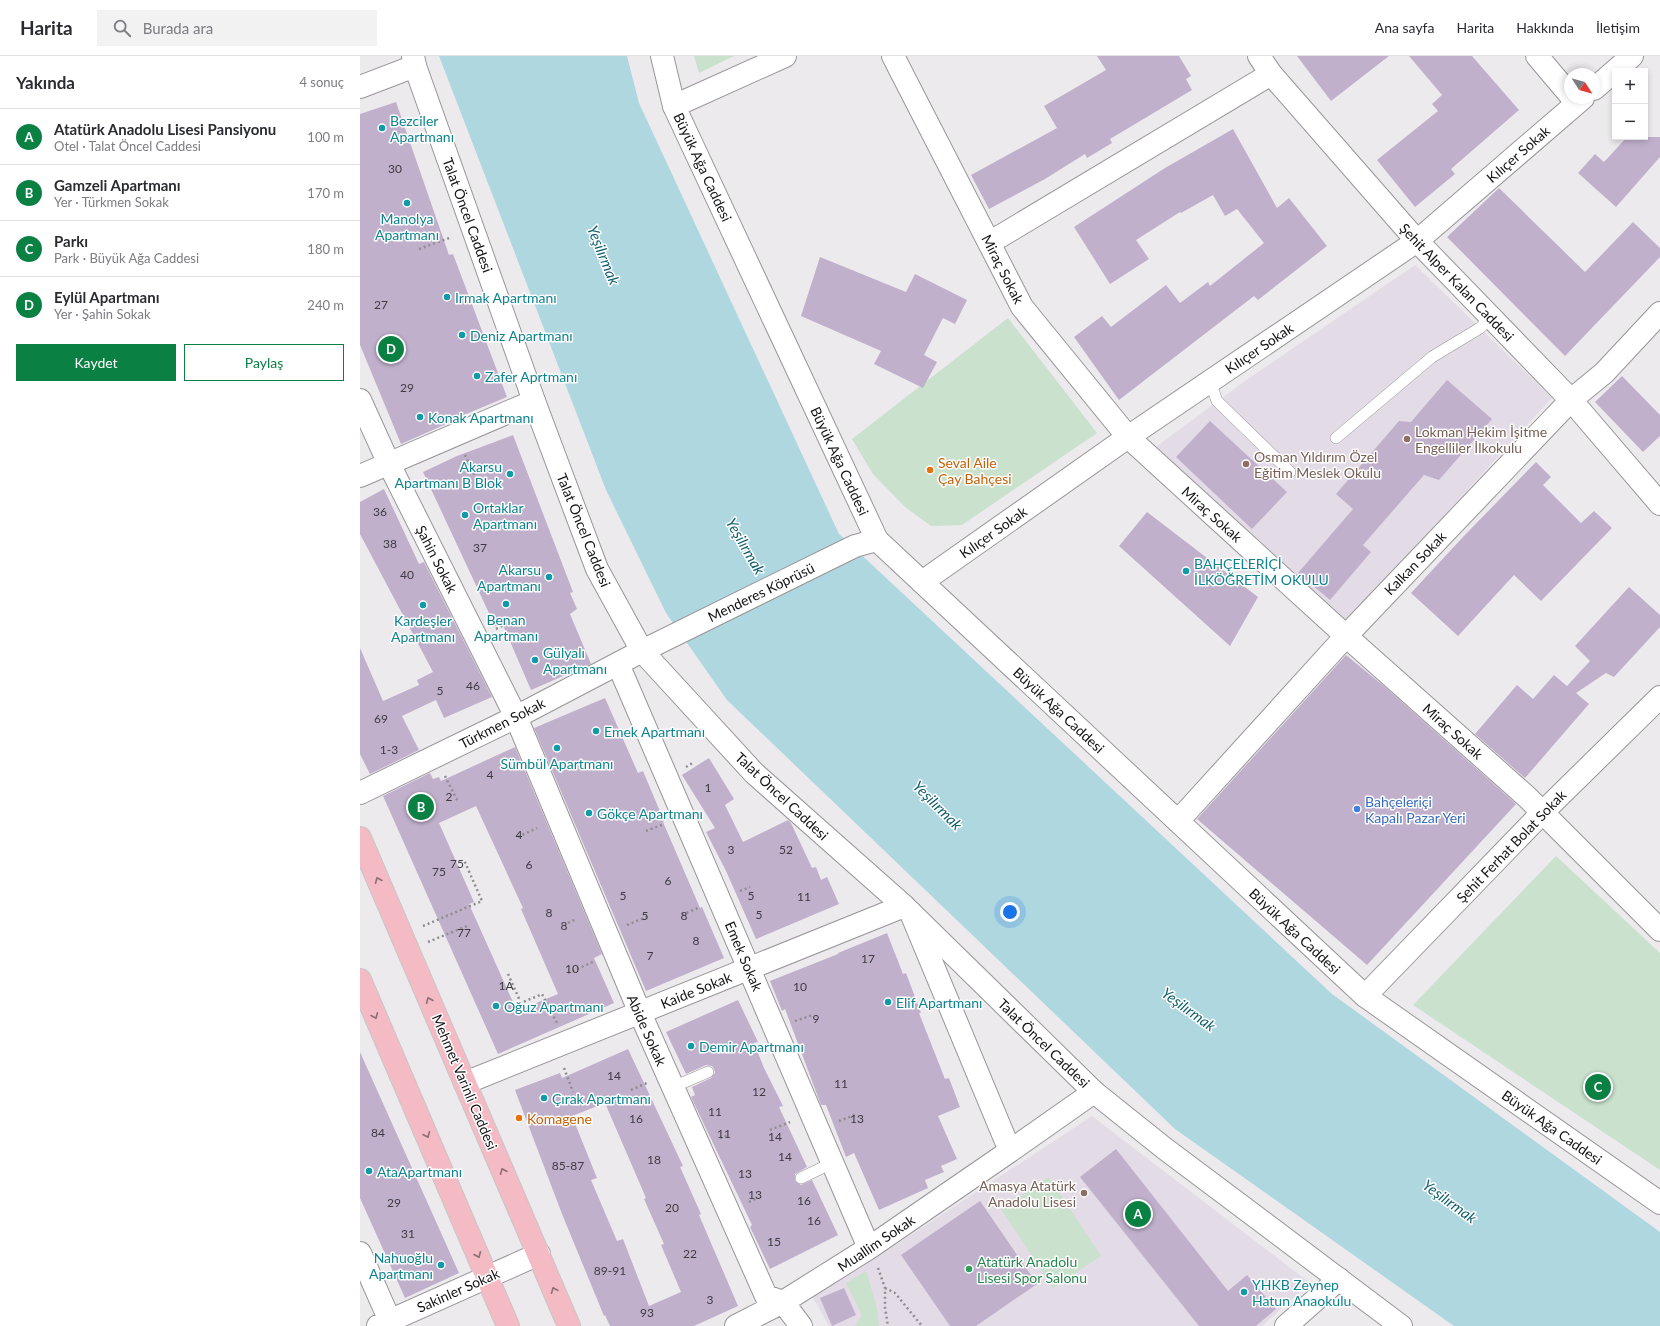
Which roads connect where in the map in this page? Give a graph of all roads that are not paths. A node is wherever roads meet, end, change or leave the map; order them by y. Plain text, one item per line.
1 (662, 56) edge
2 (785, 56) edge
3 (893, 56) edge
4 (1259, 56) edge
5 (1537, 56) edge
6 (1632, 56) edge
7 (414, 61) edge
8 (1271, 74) junction
9 (1600, 84) edge
10 (1564, 86) edge
11 (360, 87) edge
12 (1570, 104) edge
13 (674, 106) junction
14 (1417, 241) junction
15 (989, 243) junction
16 (1660, 313) edge
17 (1491, 317) junction
18 (1210, 381) junction
19 (360, 400) edge
20 (1571, 400) junction
21 (534, 401) junction
22 (1128, 437) junction
23 (1336, 438) dead end
24 (389, 464) junction
25 (1290, 472) dead end
26 (360, 476) edge
27 (1660, 504) edge
28 (877, 540) junction
29 (922, 582) junction
30 (1346, 636) junction
31 (642, 651) junction
32 (618, 664) junction
33 (1660, 697) edge
34 (516, 717) junction
35 (360, 793) edge
36 (1543, 812) junction
37 (1178, 821) junction
38 (360, 838) edge
39 (908, 910) junction
40 (1660, 930) edge
41 (749, 969) junction
42 (360, 980) edge
43 (1364, 996) junction
44 (640, 1013) junction
45 (708, 1072) dead end
46 (465, 1083) junction
47 (673, 1088) junction
48 (1094, 1092) junction
49 (1010, 1150) junction
50 (832, 1163) junction
51 (801, 1178) dead end
52 (1660, 1203) edge
53 (869, 1248) junction
54 (360, 1253) edge
55 (539, 1254) junction
56 (487, 1277) junction
57 (1339, 1279) junction
58 (783, 1302) junction
59 (384, 1323) edge
60 (508, 1326) edge
61 (569, 1326) edge
62 (736, 1326) edge
63 (801, 1326) edge
64 (1286, 1326) edge
65 (1401, 1326) edge

1 - 13 street, Büyük Ağa Caddesi
2 - 13 street
3 - 15 street, Miraç Sokak
4 - 8 street, Şehit Alper Kalan Caddesi
5 - 10 street
6 - 9 street
7 - 11 street
7 - 21 street, Talat Öncel Caddesi
8 - 14 street, Şehit Alper Kalan Caddesi
8 - 15 street
12 - 14 street, Kılıçer Sokak
13 - 28 street, Büyük Ağa Caddesi
14 - 17 street, Şehit Alper Kalan Caddesi
14 - 18 street, Kılıçer Sokak
15 - 22 street, Miraç Sokak
16 - 20 street, Kalkan Sokak
17 - 20 street, Şehit Alper Kalan Caddesi
17 - 23 lane
18 - 22 street, Kılıçer Sokak
18 - 25 lane
19 - 24 street, Şahin Sokak
20 - 27 street, Şehit Alper Kalan Caddesi
20 - 30 street, Kalkan Sokak
21 - 24 street
21 - 31 street, Talat Öncel Caddesi
22 - 29 street, Kılıçer Sokak
22 - 30 street, Miraç Sokak
24 - 26 street
24 - 34 street, Şahin Sokak
28 - 29 street, Büyük Ağa Caddesi
28 - 31 street, Menderes Köprüsü
29 - 37 street, Büyük Ağa Caddesi
30 - 36 street, Miraç Sokak
30 - 37 street, Kalkan Sokak
31 - 32 street, Türkmen Sokak
31 - 39 street, Talat Öncel Caddesi
32 - 34 street, Türkmen Sokak
32 - 41 street, Emek Sokak
33 - 36 street, Şehit Ferhat Bolat Sokak
34 - 35 street, Türkmen Sokak
34 - 44 street, Abide Sokak
36 - 40 street, Miraç Sokak
36 - 43 street, Şehit Ferhat Bolat Sokak
37 - 43 street, Büyük Ağa Caddesi
46 -> 38 main road, Mehmet Varinli Caddesi
39 - 41 street, Kaide Sokak
39 - 48 street, Talat Öncel Caddesi
39 - 49 street
41 - 44 street, Kaide Sokak
41 - 50 street, Emek Sokak
42 -> 56 main road
43 - 52 street, Büyük Ağa Caddesi
44 - 46 street, Kaide Sokak
44 - 47 street, Abide Sokak
45 - 47 lane
55 -> 46 main road, Mehmet Varinli Caddesi
47 - 58 street, Abide Sokak
48 - 49 street, Muallim Sokak
48 - 57 street, Talat Öncel Caddesi
49 - 53 street, Muallim Sokak
50 - 51 lane
50 - 53 street, Emek Sokak
53 - 58 street, Muallim Sokak
54 - 59 street
55 - 56 street, Sakinler Sokak
61 -> 55 main road, Mehmet Varinli Caddesi
56 - 59 street, Sakinler Sokak
56 - 60 main road
57 - 64 street
57 - 65 street, Talat Öncel Caddesi
58 - 62 street, Muallim Sokak
58 - 63 street, Abide Sokak

